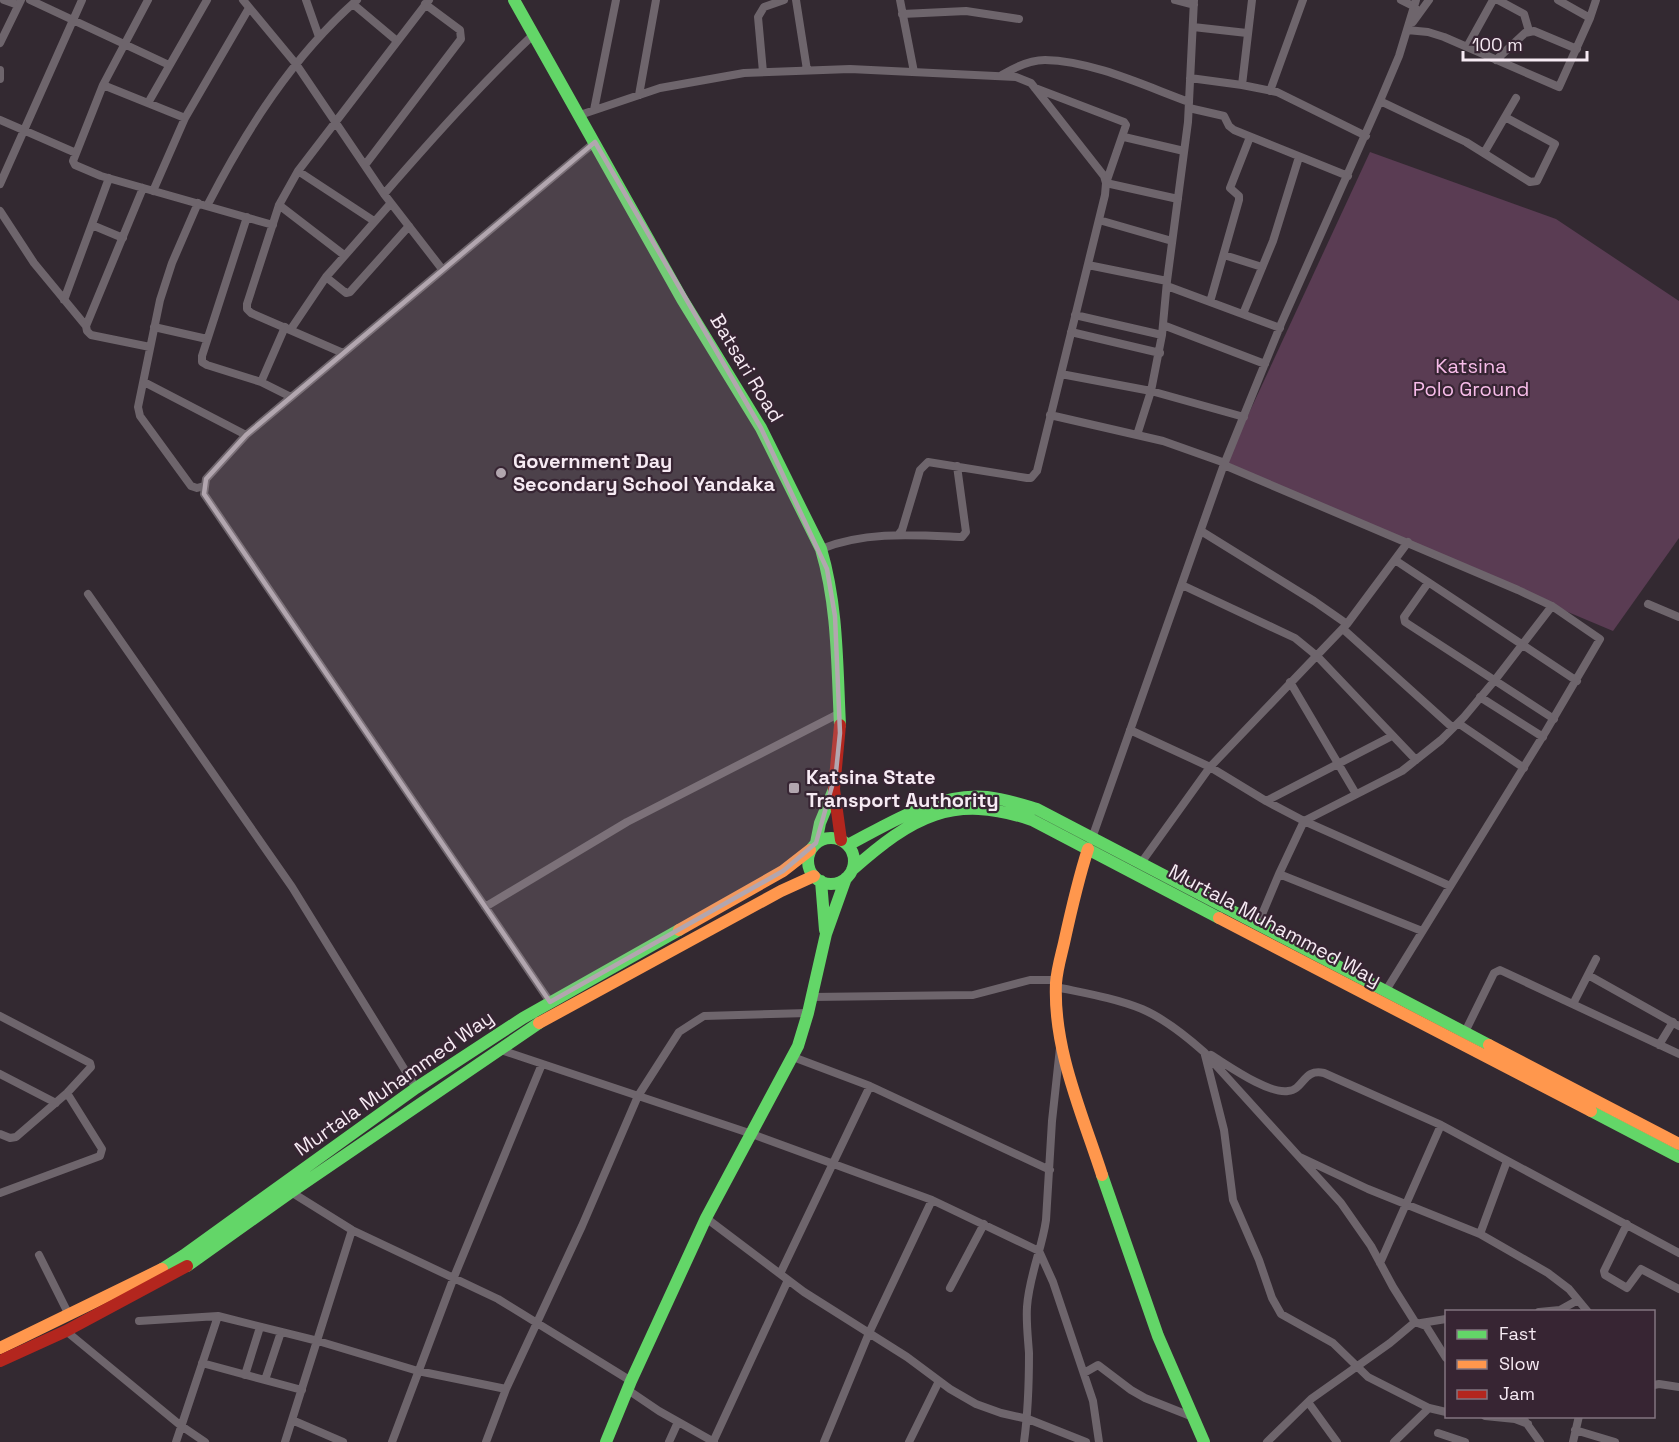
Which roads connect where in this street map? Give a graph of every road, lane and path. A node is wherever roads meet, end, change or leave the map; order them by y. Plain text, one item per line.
1 (4, 0) edge
2 (30, 0) edge
3 (82, 0) edge
4 (148, 0) edge
5 (207, 0) edge
6 (243, 0) edge
7 (306, 0) edge
8 (514, 0) edge
9 (616, 0) edge
10 (656, 0) edge
11 (784, 0) edge
12 (796, 0) edge
13 (900, 0) edge
14 (1175, 0) edge
15 (1252, 0) edge
16 (1304, 0) edge
17 (1401, 0) edge
18 (1429, 0) edge
19 (1558, 0) edge
20 (1596, 0) edge
21 (355, 2) edge
22 (427, 2) edge
23 (20, 3) edge
24 (767, 3) edge
25 (1194, 3) edge
26 (1416, 4) edge
27 (249, 8) junction
28 (902, 14) junction
29 (1590, 18) junction
30 (72, 19) junction
31 (1019, 19) dead end
32 (1193, 27) junction
33 (1407, 30) junction
34 (1529, 31) junction
35 (1248, 33) junction
36 (533, 35) junction
37 (319, 37) junction
38 (397, 41) junction
39 (0, 43) edge
40 (124, 44) junction
41 (1467, 47) junction
42 (1577, 49) junction
43 (1496, 60) junction
44 (296, 64) junction
45 (170, 65) junction
46 (0, 70) edge
47 (807, 70) junction
48 (763, 72) junction
49 (914, 72) junction
50 (1001, 76) junction
51 (1191, 78) junction
52 (0, 79) edge
53 (103, 85) junction
54 (1242, 85) junction
55 (1035, 88) junction
56 (1270, 91) junction
57 (639, 95) junction
58 (1516, 98) dead end
59 (1380, 101) junction
60 (148, 103) junction
61 (1189, 105) junction
62 (594, 110) junction
63 (580, 115) junction
64 (1505, 117) junction
65 (185, 118) junction
66 (0, 120) edge
67 (336, 122) junction
68 (25, 130) junction
69 (1250, 136) junction
70 (1366, 136) junction
71 (1124, 137) junction
72 (595, 142) junction
73 (1184, 151) junction
74 (76, 153) junction
75 (1484, 153) junction
76 (1299, 157) junction
77 (365, 165) junction
78 (298, 171) junction
79 (1348, 176) junction
80 (109, 178) junction
81 (1106, 183) junction
82 (0, 184) edge
83 (143, 188) junction
84 (153, 191) junction
85 (384, 194) junction
86 (1178, 199) junction
87 (392, 203) junction
88 (202, 204) junction
89 (279, 205) junction
90 (0, 211) edge
91 (247, 217) junction
92 (1099, 220) junction
93 (374, 221) junction
94 (92, 225) junction
95 (273, 225) junction
96 (410, 226) junction
97 (123, 238) junction
98 (1172, 241) junction
99 (344, 255) junction
100 (1224, 255) junction
101 (1088, 265) junction
102 (1262, 267) junction
103 (442, 269) junction
104 (326, 277) junction
105 (1167, 283) junction
106 (64, 300) junction
107 (1210, 302) junction
108 (1243, 314) junction
109 (1076, 315) junction
110 (1163, 325) junction
111 (86, 326) junction
112 (154, 327) junction
113 (288, 328) junction
114 (1280, 328) junction
115 (1071, 332) junction
116 (1162, 335) junction
117 (207, 339) junction
118 (150, 347) junction
119 (343, 353) junction
120 (1160, 353) junction
121 (1265, 364) junction
122 (1061, 374) junction
123 (144, 382) junction
124 (261, 382) junction
125 (1151, 391) junction
126 (291, 397) junction
127 (1050, 415) junction
128 (1244, 417) junction
129 (246, 435) junction
130 (1137, 435) junction
131 (1225, 464) junction
132 (957, 466) junction
133 (204, 486) junction
134 (1201, 531) junction
135 (899, 534) junction
136 (1408, 542) junction
137 (821, 549) junction
138 (1395, 560) junction
139 (1428, 583) junction
140 (1182, 585) junction
141 (88, 594) dead end
142 (1648, 604) dead end
143 (1552, 606) junction
144 (1679, 616) edge
145 (1345, 626) junction
146 (1522, 645) junction
147 (1317, 656) junction
148 (1495, 680) junction
149 (1577, 681) junction
150 (1290, 682) junction
151 (1480, 697) junction
152 (840, 712) junction
153 (1554, 719) junction
154 (1455, 725) junction
155 (1130, 730) junction
156 (1392, 736) junction
157 (1543, 737) junction
158 (1416, 760) junction
159 (1338, 763) junction
160 (1210, 766) junction
161 (1524, 768) junction
162 (834, 789) junction
163 (1356, 794) junction
164 (1266, 801) junction
165 (1304, 821) junction
166 (845, 842) junction
167 (1090, 844) junction
168 (813, 847) junction
169 (1141, 863) junction
170 (849, 874) junction
171 (1279, 874) junction
172 (817, 879) junction
173 (1450, 885) junction
174 (484, 907) junction
175 (1258, 924) junction
176 (1422, 931) junction
177 (826, 934) junction
178 (1596, 959) dead end
179 (1588, 975) junction
180 (1056, 984) junction
181 (1385, 992) junction
182 (811, 997) junction
183 (550, 1002) junction
184 (1573, 1004) junction
185 (808, 1013) junction
186 (0, 1016) edge
187 (1676, 1024) edge
188 (1465, 1032) junction
189 (1061, 1039) junction
190 (1659, 1045) junction
191 (497, 1049) junction
192 (1204, 1052) junction
193 (1679, 1054) edge
194 (793, 1057) junction
195 (542, 1064) junction
196 (0, 1074) edge
197 (870, 1086) junction
198 (416, 1088) junction
199 (67, 1093) junction
200 (638, 1096) junction
201 (56, 1103) junction
202 (1603, 1111) junction
203 (1441, 1125) junction
204 (0, 1134) edge
205 (752, 1134) junction
206 (1679, 1144) edge
207 (1297, 1156) junction
208 (1679, 1157) edge
209 (1507, 1161) junction
210 (834, 1164) junction
211 (1050, 1170) junction
212 (291, 1192) junction
213 (0, 1193) edge
214 (932, 1200) junction
215 (1406, 1203) junction
216 (706, 1218) junction
217 (984, 1224) junction
218 (1627, 1224) junction
219 (352, 1230) junction
220 (1480, 1234) junction
221 (1039, 1251) junction
222 (1679, 1253) edge
223 (39, 1255) dead end
224 (1380, 1263) junction
225 (780, 1274) junction
226 (454, 1277) junction
227 (788, 1280) junction
228 (950, 1288) dead end
229 (1679, 1289) edge
230 (1578, 1300) junction
231 (1559, 1310) edge
232 (1587, 1310) edge
233 (69, 1315) junction
234 (218, 1316) junction
235 (1445, 1319) edge
236 (139, 1321) dead end
237 (537, 1322) junction
238 (1418, 1323) junction
239 (260, 1327) junction
240 (66, 1331) junction
241 (281, 1332) junction
242 (869, 1333) junction
243 (318, 1341) junction
244 (0, 1347) edge
245 (1445, 1356) edge
246 (0, 1361) edge
247 (202, 1363) junction
248 (1357, 1367) junction
249 (418, 1371) junction
250 (1084, 1373) junction
251 (244, 1375) junction
252 (265, 1380) junction
253 (939, 1381) junction
254 (630, 1385) junction
255 (1655, 1385) edge
256 (1679, 1387) edge
257 (507, 1389) junction
258 (302, 1390) junction
259 (1308, 1402) junction
260 (1429, 1408) junction
261 (1445, 1412) edge
262 (1193, 1417) junction
263 (1505, 1418) edge
264 (1522, 1418) edge
265 (1578, 1418) edge
266 (1028, 1419) junction
267 (292, 1420) junction
268 (678, 1422) junction
269 (1528, 1424) junction
270 (180, 1425) junction
271 (1575, 1430) junction
272 (1438, 1432) dead end
273 (176, 1442) edge
274 (205, 1442) edge
275 (285, 1442) edge
276 (343, 1442) edge
277 (392, 1442) edge
278 (486, 1442) edge
279 (606, 1442) edge
280 (669, 1442) edge
281 (713, 1442) edge
282 (824, 1442) edge
283 (909, 1442) edge
284 (1024, 1442) edge
285 (1086, 1442) edge
286 (1099, 1442) edge
287 (1204, 1442) edge
288 (1267, 1442) edge
289 (1337, 1442) edge
290 (1394, 1442) edge
291 (1465, 1442) edge
292 (1540, 1442) edge
293 (1573, 1442) edge
294 (1615, 1442) edge

1 - 23 street
2 - 30 street
3 - 30 street
4 - 40 street
5 - 45 street
6 - 27 street
7 - 37 street
8 - 36 main road, Batsari Road
9 - 62 street
10 - 57 street
11 - 24 street
12 - 47 street
13 - 28 street
14 - 25 street
15 - 35 street
16 - 56 street
17 - 26 street
18 - 33 street
19 - 29 street
20 - 29 street
21 - 37 street
21 - 38 street
22 - 38 street
22 - 77 street
23 - 39 street
24 - 48 street
25 - 32 street
26 - 33 street
27 - 44 street
27 - 65 street
28 - 31 street
28 - 49 street
29 - 42 street
30 - 40 street
30 - 68 street
32 - 35 street
32 - 51 street
33 - 41 street
33 - 59 street
34 - 41 street
34 - 42 street
34 - 43 street
35 - 54 street
36 - 63 main road, Batsari Road
36 - 85 street
37 - 44 street
38 - 67 street
40 - 45 street
40 - 53 street
41 - 43 street
42 - 43 street
44 - 67 street
44 - 88 street
45 - 60 street
46 - 52 street
47 - 48 street
47 - 49 street
48 - 57 street
49 - 50 street
50 - 55 street
50 - 61 street
51 - 54 street
51 - 61 street
53 - 60 street
53 - 74 street
54 - 56 street
55 - 71 street
55 - 81 street
56 - 70 street
57 - 62 street
58 - 64 street
59 - 70 street
59 - 75 street
60 - 65 street
61 - 69 street
61 - 73 street
62 - 63 street
63 - 72 main road, Batsari Road
64 - 75 street
64 - 75 street
65 - 84 street
66 - 68 street
67 - 77 street
67 - 78 street
68 - 74 street
68 - 82 street
69 - 76 street
69 - 100 street
70 - 79 street
71 - 73 street
71 - 81 street
72 - 103 street
72 - 137 main road, Batsari Road
73 - 86 street
74 - 80 street
76 - 79 street
76 - 102 street
77 - 85 street
78 - 89 street
78 - 93 street
79 - 114 street
80 - 83 street
80 - 94 street
81 - 86 street
81 - 92 street
83 - 84 street
83 - 97 street
84 - 88 street
85 - 87 street
86 - 98 street
87 - 93 street
87 - 96 street
88 - 91 street
88 - 112 street
89 - 95 street
89 - 99 street
90 - 106 street
91 - 95 street
91 - 117 street
92 - 98 street
92 - 101 street
93 - 99 street
94 - 97 street
94 - 106 street
95 - 113 street
96 - 103 street
96 - 104 street
97 - 111 street
98 - 105 street
99 - 104 street
100 - 102 street
100 - 107 street
101 - 105 street
101 - 109 street
102 - 108 street
103 - 119 street
104 - 113 street
105 - 107 street
105 - 110 street
106 - 111 street
107 - 108 street
108 - 114 street
109 - 115 street
109 - 116 street
110 - 116 street
110 - 121 street
111 - 118 street
112 - 117 street
112 - 118 street
113 - 119 street
113 - 124 street
114 - 121 street
115 - 120 street
115 - 122 street
116 - 120 street
117 - 124 street
118 - 123 street
119 - 126 street
120 - 125 street
121 - 128 street
122 - 125 street
122 - 127 street
123 - 129 street
123 - 133 street
124 - 126 street
125 - 128 street
125 - 130 street
126 - 129 street
127 - 130 street
127 - 132 street
128 - 131 street
129 - 133 street
130 - 131 street
131 - 134 street
131 - 136 street
132 - 135 street
132 - 135 street
133 - 174 street
134 - 140 street
134 - 145 street
135 - 137 street
136 - 138 street
136 - 143 street
137 - 152 main road, Batsari Road
138 - 139 street
138 - 145 street
139 - 146 street
139 - 148 street
140 - 147 street
140 - 155 street
141 - 198 street
142 - 144 street
143 - 146 street
143 - 149 street
145 - 147 street
145 - 154 street
146 - 148 street
146 - 149 street
147 - 150 street
147 - 156 street
148 - 151 street
148 - 153 street
149 - 153 street
150 - 159 street
150 - 160 street
151 - 154 street
151 - 157 street
152 - 162 main road, Batsari Road
152 - 174 street
153 - 157 street
154 - 158 street
154 - 161 street
155 - 160 street
155 - 167 street
156 - 158 street
156 - 159 street
157 - 161 street
158 - 163 street
159 - 163 street
159 - 164 street
160 - 164 street
160 - 169 street
161 - 173 street
162 - 166 main road
162 - 168 main road
163 - 165 street
164 - 165 street
165 - 171 street
165 - 173 street
166 - 167 main road
166 - 168 main road
166 - 170 main road
167 - 169 main road
167 - 170 main road, Murtala Muhammed Way
167 - 180 main road
167 - 202 main road, Murtala Muhammed Way
168 - 172 main road
168 - 183 main road, Murtala Muhammed Way
169 - 175 main road
170 - 172 main road
170 - 177 main road
171 - 175 street
171 - 176 street
172 - 177 main road
172 - 191 main road, Murtala Muhammed Way
173 - 176 street
174 - 183 street
175 - 181 main road
176 - 181 street
177 - 182 main road
178 - 179 street
179 - 184 street
179 - 187 street
180 - 182 street
180 - 189 main road
180 - 192 street
181 - 188 main road
182 - 185 main road
183 - 198 main road, Murtala Muhammed Way
184 - 188 street
184 - 190 street
185 - 194 main road
185 - 200 street
186 - 199 street
187 - 190 street
188 - 202 main road
189 - 211 street
189 - 262 main road
190 - 193 street
191 - 195 street
191 - 212 main road, Murtala Muhammed Way
192 - 203 street
192 - 207 street
192 - 248 street
194 - 197 street
194 - 205 main road
195 - 200 street
195 - 226 street
196 - 201 street
197 - 210 street
197 - 211 street
198 - 233 main road, Murtala Muhammed Way
199 - 201 street
199 - 213 street
200 - 205 street
200 - 237 street
201 - 204 street
202 - 206 main road
202 - 208 main road, Murtala Muhammed Way
203 - 209 street
203 - 215 street
205 - 210 street
205 - 216 main road
207 - 215 street
207 - 224 street
209 - 218 street
209 - 220 street
210 - 214 street
210 - 225 street
211 - 221 street
212 - 219 street
212 - 240 main road, Murtala Muhammed Way
214 - 217 street
214 - 242 street
215 - 220 street
215 - 224 street
216 - 225 street
216 - 254 main road
217 - 221 street
217 - 228 street
218 - 222 street
218 - 229 street
219 - 226 street
219 - 243 street
220 - 230 street
221 - 250 street
221 - 266 street
223 - 233 street
224 - 238 street
225 - 227 street
226 - 237 street
226 - 249 street
227 - 242 street
227 - 281 street
230 - 231 street
230 - 232 street
233 - 244 main road, Murtala Muhammed Way
234 - 236 street
234 - 239 street
234 - 247 street
235 - 238 street
237 - 254 street
237 - 257 street
238 - 245 street
238 - 248 street
239 - 241 street
239 - 251 street
240 - 246 main road, Murtala Muhammed Way
240 - 270 street
241 - 243 street
241 - 252 street
242 - 253 street
242 - 282 street
243 - 249 street
243 - 258 street
247 - 251 street
247 - 270 street
248 - 259 street
248 - 260 street
249 - 257 street
249 - 277 street
250 - 262 street
250 - 286 street
251 - 252 street
252 - 258 street
253 - 266 street
253 - 283 street
254 - 268 street
254 - 279 main road
255 - 256 street
257 - 278 street
258 - 267 street
259 - 288 street
259 - 289 street
260 - 261 street
260 - 290 street
262 - 287 main road
263 - 269 street
264 - 269 street
265 - 271 street
266 - 284 street
266 - 285 street
267 - 275 street
267 - 276 street
268 - 280 street
268 - 281 street
269 - 292 street
270 - 273 street
270 - 274 street
271 - 293 street
271 - 294 street
272 - 291 street

